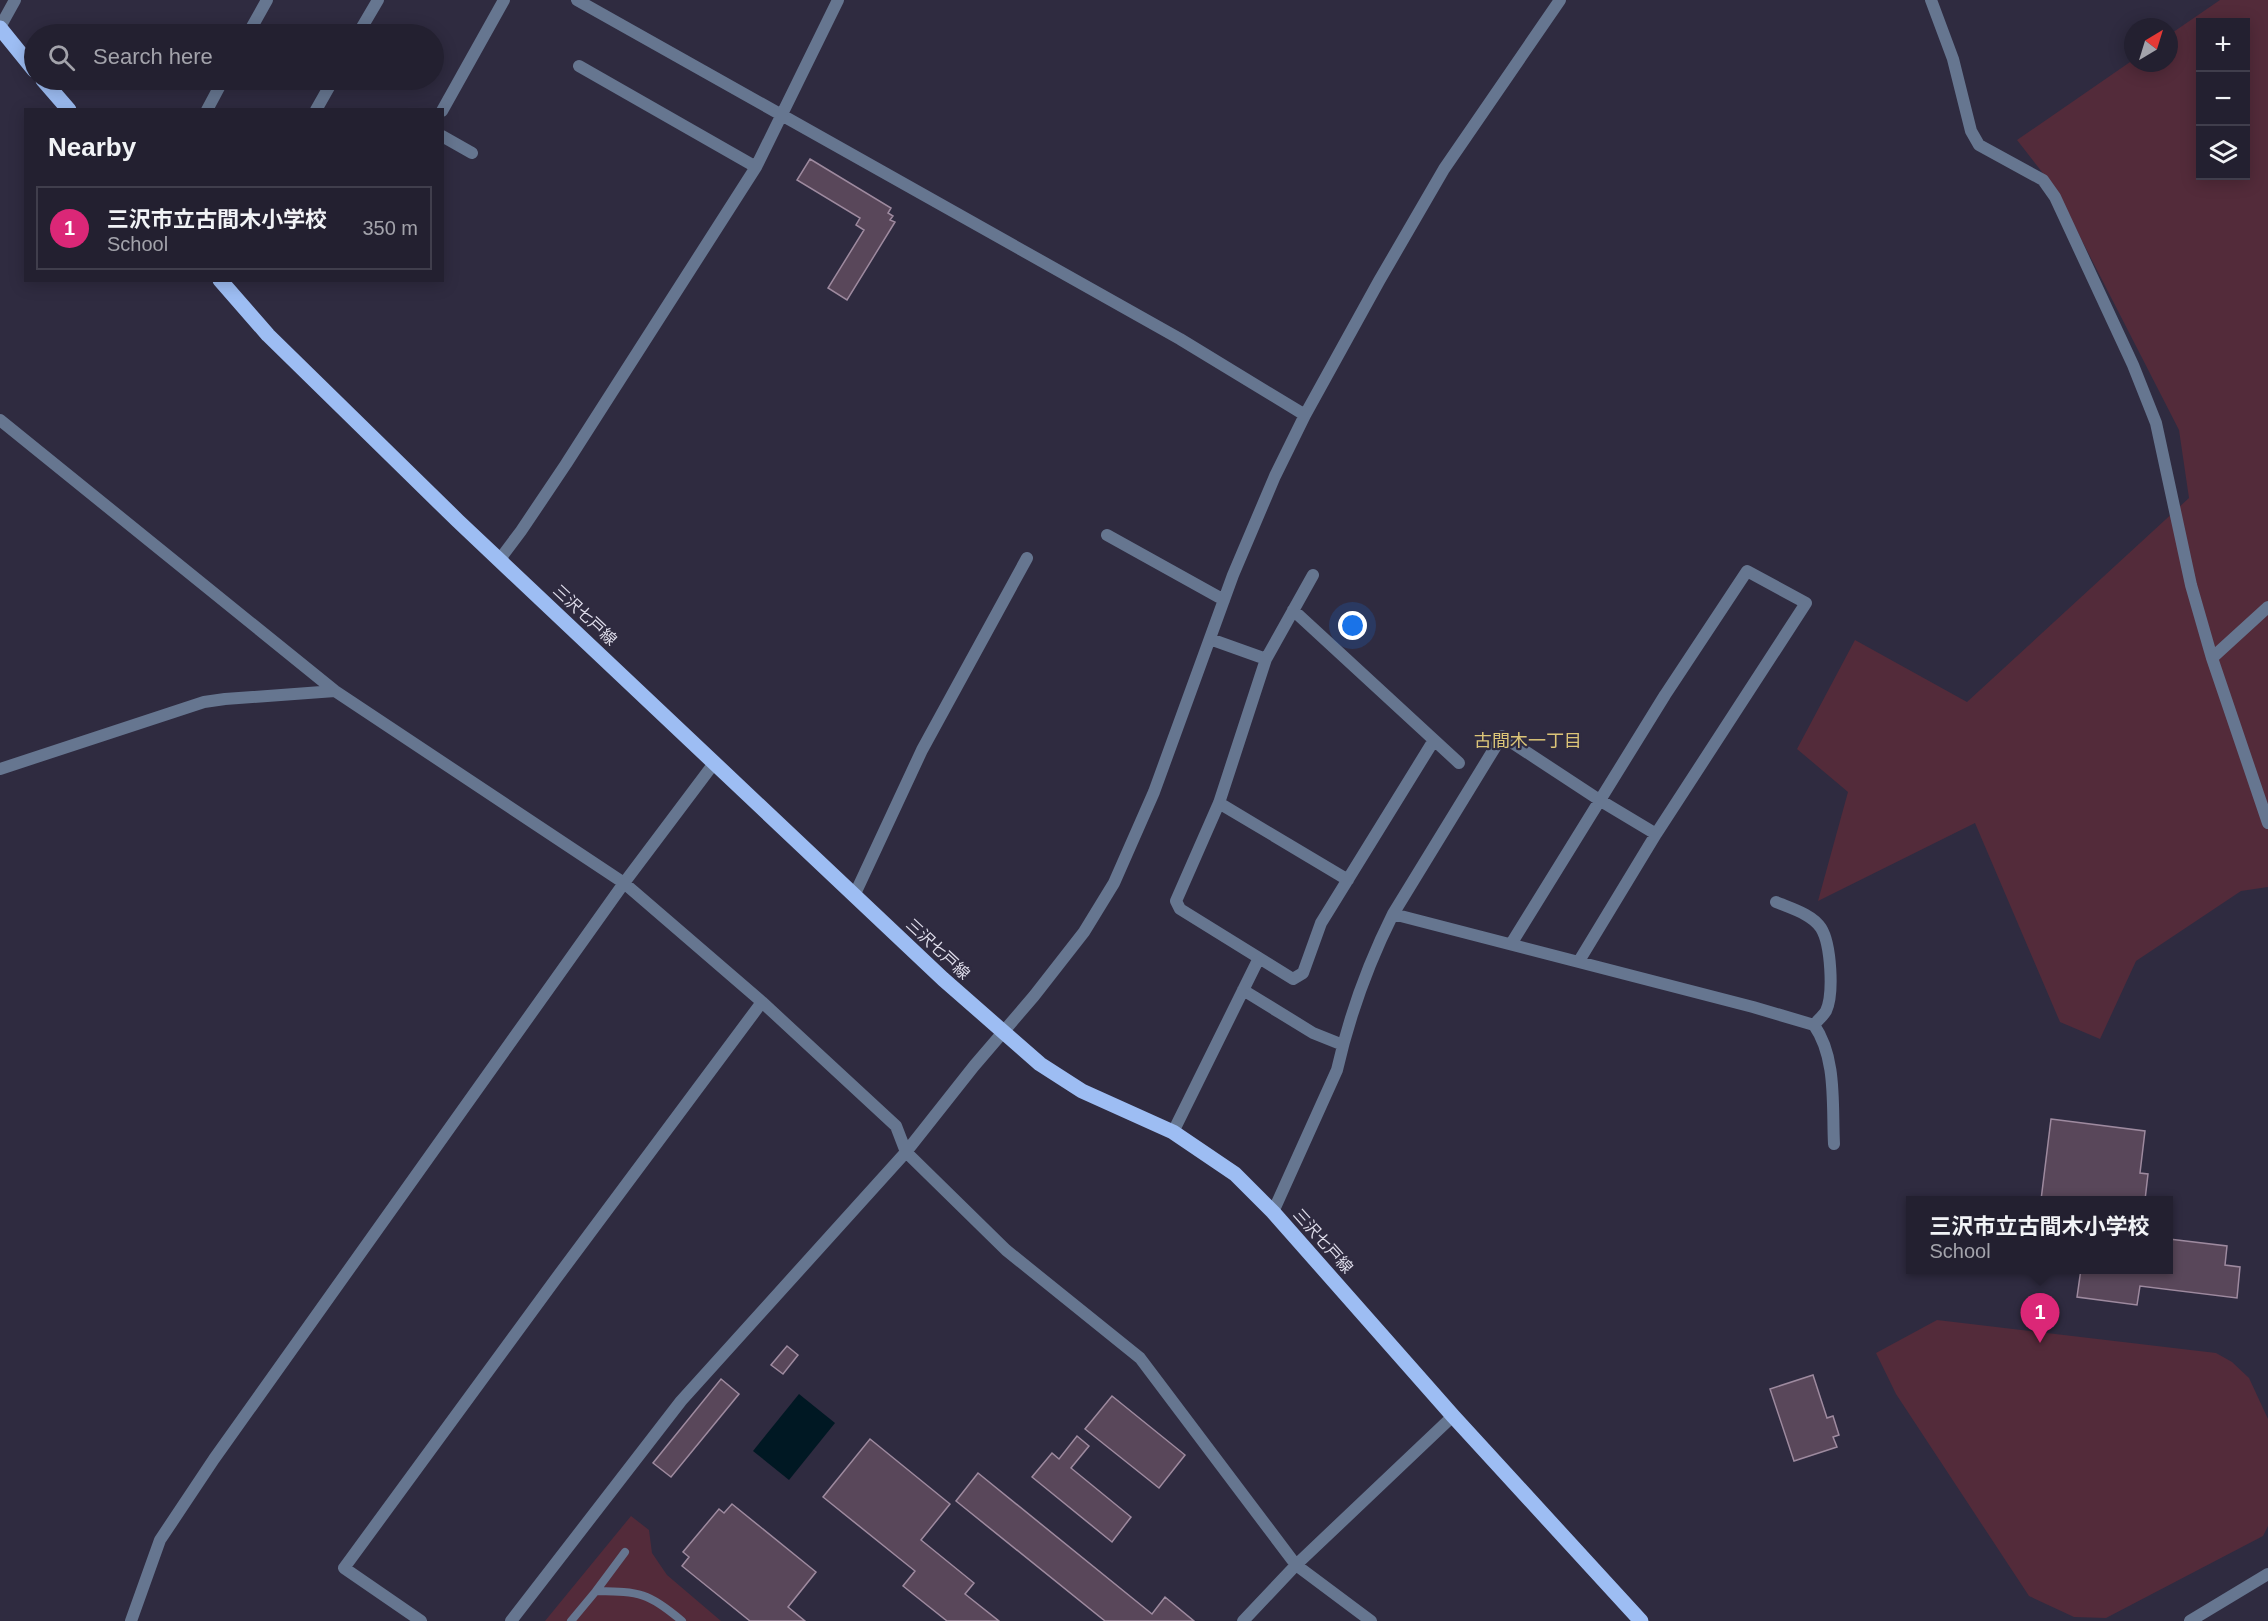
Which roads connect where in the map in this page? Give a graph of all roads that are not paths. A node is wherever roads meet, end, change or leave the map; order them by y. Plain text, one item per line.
1 (15, 0) edge
2 (267, 0) edge
3 (378, 0) edge
4 (504, 0) edge
5 (577, 0) edge
6 (838, 0) edge
7 (1560, 0) edge
8 (1931, 0) edge
9 (254, 24) edge
10 (364, 24) edge
11 (0, 28) edge
12 (24, 58) edge
13 (579, 66) dead end
14 (52, 90) edge
15 (218, 90) edge
16 (327, 90) edge
17 (67, 108) edge
18 (208, 108) edge
19 (317, 108) edge
20 (444, 108) edge
21 (782, 116) junction
22 (444, 137) edge
23 (472, 153) dead end
24 (756, 167) junction
25 (222, 282) edge
26 (1305, 415) junction
27 (0, 420) edge
28 (1107, 536) dead end
29 (1027, 558) dead end
30 (500, 559) junction
31 (1313, 575) dead end
32 (1224, 600) junction
33 (2268, 607) edge
34 (1293, 610) junction
35 (1210, 639) junction
36 (2212, 658) junction
37 (1266, 659) junction
38 (335, 692) junction
39 (1434, 740) junction
40 (715, 762) junction
41 (1459, 763) dead end
42 (0, 769) edge
43 (1600, 801) junction
44 (1219, 803) junction
45 (2268, 823) edge
46 (1656, 834) junction
47 (1348, 880) junction
48 (624, 883) junction
49 (854, 896) junction
50 (1776, 902) dead end
51 (1394, 914) junction
52 (1511, 944) junction
53 (1259, 958) junction
54 (1579, 961) junction
55 (1243, 990) junction
56 (762, 1002) junction
57 (1814, 1025) junction
58 (1004, 1032) junction
59 (1343, 1045) junction
60 (1173, 1132) junction
61 (1834, 1144) dead end
62 (906, 1152) junction
63 (1273, 1212) junction
64 (1453, 1416) junction
65 (625, 1552) dead end
66 (1296, 1565) junction
67 (2268, 1574) edge
68 (596, 1591) junction
69 (131, 1621) edge
70 (421, 1621) edge
71 (511, 1621) edge
72 (571, 1621) edge
73 (682, 1621) edge
74 (1243, 1621) edge
75 (1371, 1621) edge
76 (1641, 1621) edge
77 (2190, 1621) edge

1 - 11 street
2 - 9 street
3 - 10 street
4 - 20 street
5 - 21 street
6 - 21 street
7 - 26 street
8 - 36 street
11 - 12 main road
13 - 24 street
14 - 17 main road
15 - 18 street
16 - 19 street
21 - 24 street
21 - 26 street
22 - 23 street
24 - 30 street
25 - 30 main road, 三沢七戸線
26 - 32 street
27 - 38 street
28 - 32 street
29 - 49 street
30 - 40 main road, 三沢七戸線
31 - 34 street
32 - 35 street
33 - 36 street
34 - 37 street
34 - 39 street
35 - 37 street
35 - 58 street
36 - 45 street
37 - 44 street
38 - 42 street
38 - 48 street
39 - 41 street
39 - 47 street
40 - 48 street
40 - 49 main road, 三沢七戸線
43 - 46 street
43 - 46 street
43 - 51 street
43 - 52 street
44 - 47 street
44 - 53 street
46 - 54 street
47 - 53 street
48 - 56 street
48 - 69 street
49 - 58 main road, 三沢七戸線
50 - 57 street
51 - 52 street
51 - 59 street
52 - 54 street
53 - 55 street
54 - 57 street
55 - 59 street
55 - 60 street
56 - 62 street
56 - 70 street
57 - 61 street
58 - 60 main road, 三沢七戸線
58 - 62 street
59 - 63 street
60 - 63 main road, 三沢七戸線
62 - 66 street
62 - 71 street
63 - 64 main road, 三沢七戸線
64 - 66 street
64 - 76 main road, 三沢七戸線
65 - 68 lane
66 - 74 street
66 - 75 street
67 - 77 street
68 - 72 lane
68 - 73 lane

